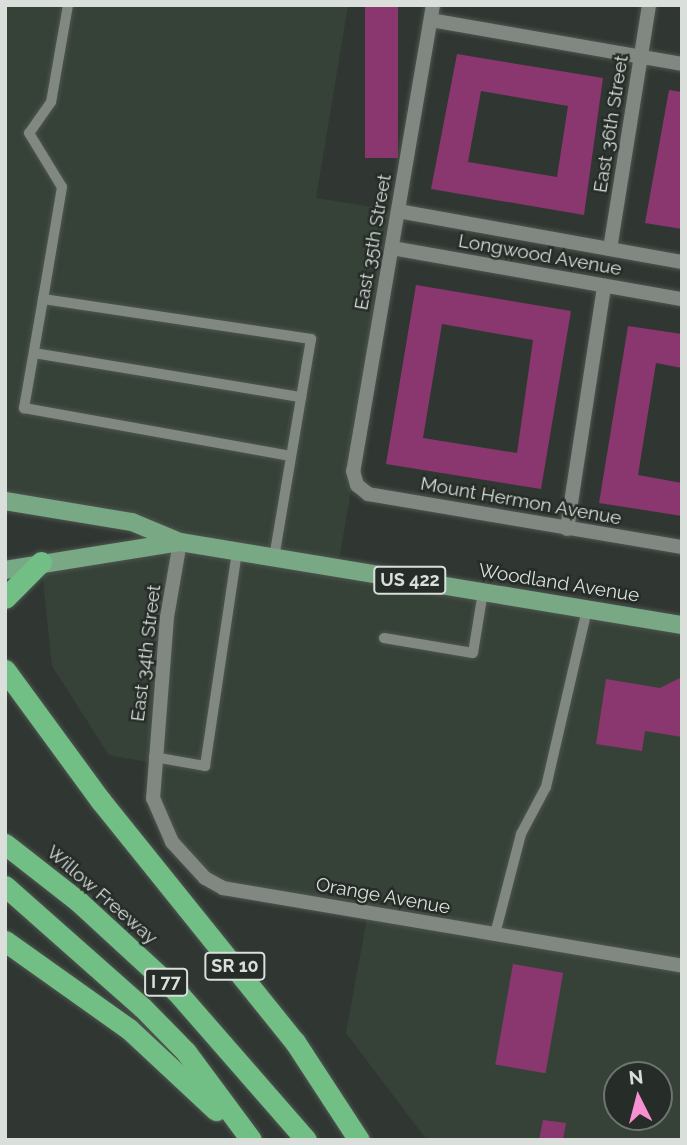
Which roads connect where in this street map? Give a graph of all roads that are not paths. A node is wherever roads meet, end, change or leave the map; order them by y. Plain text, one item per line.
1 (68, 5) edge
2 (649, 5) edge
3 (432, 13) edge
4 (641, 57) junction
5 (682, 64) edge
6 (398, 211) junction
7 (392, 248) junction
8 (610, 249) junction
9 (682, 262) edge
10 (604, 286) junction
11 (43, 299) junction
12 (682, 299) edge
13 (34, 353) junction
14 (301, 397) junction
15 (291, 456) junction
16 (357, 485) joint
17 (5, 501) edge
18 (567, 529) junction
19 (180, 542) junction
20 (682, 547) edge
21 (237, 551) junction
22 (274, 557) junction
23 (41, 562) junction
24 (5, 570) edge
25 (483, 592) junction
26 (5, 598) edge
27 (587, 609) junction
28 (682, 625) edge
29 (384, 638) dead end
30 (5, 670) edge
31 (5, 686) edge
32 (54, 741) junction
33 (153, 763) junction
34 (5, 844) edge
35 (5, 886) edge
36 (495, 934) junction
37 (5, 941) edge
38 (682, 966) edge
39 (248, 1140) edge
40 (306, 1140) edge
41 (359, 1140) edge

1 - 11 lane
2 - 4 street, East 36th Street
3 - 4 street
3 - 6 street, East 35th Street
4 - 5 street
4 - 8 street, East 36th Street
6 - 7 street, East 35th Street
6 - 8 street, Longwood Avenue
7 - 10 street, Longwood Avenue
7 - 16 street, East 35th Street
8 - 9 street, Longwood Avenue
10 - 12 street, Longwood Avenue
10 - 18 street
11 - 13 lane
11 - 14 lane
13 - 14 lane
13 - 15 lane
14 - 15 lane
15 - 22 lane
16 - 18 street, Mount Hermon Avenue
17 - 19 main road, Woodland Avenue / US 422
18 - 20 street, Mount Hermon Avenue
19 - 21 main road, Woodland Avenue / US 422
19 - 23 main road, Woodland Avenue / US 422
19 - 33 street, East 34th Street
21 - 22 main road, Woodland Avenue / US 422
21 - 33 lane
22 - 25 main road, Woodland Avenue / US 422
23 - 24 main road, Woodland Avenue / US 422
23 - 26 highway
25 - 27 main road, Woodland Avenue / US 422
25 - 29 lane
27 - 28 main road, Woodland Avenue / US 422
27 - 36 lane
30 - 32 highway
31 - 32 highway, SR 10
32 - 41 highway, SR 10
33 - 36 street, Orange Avenue
34 - 40 highway, Willow Freeway / I 77
35 - 39 highway, I 77
36 - 38 street, Orange Avenue
37 - 39 highway

